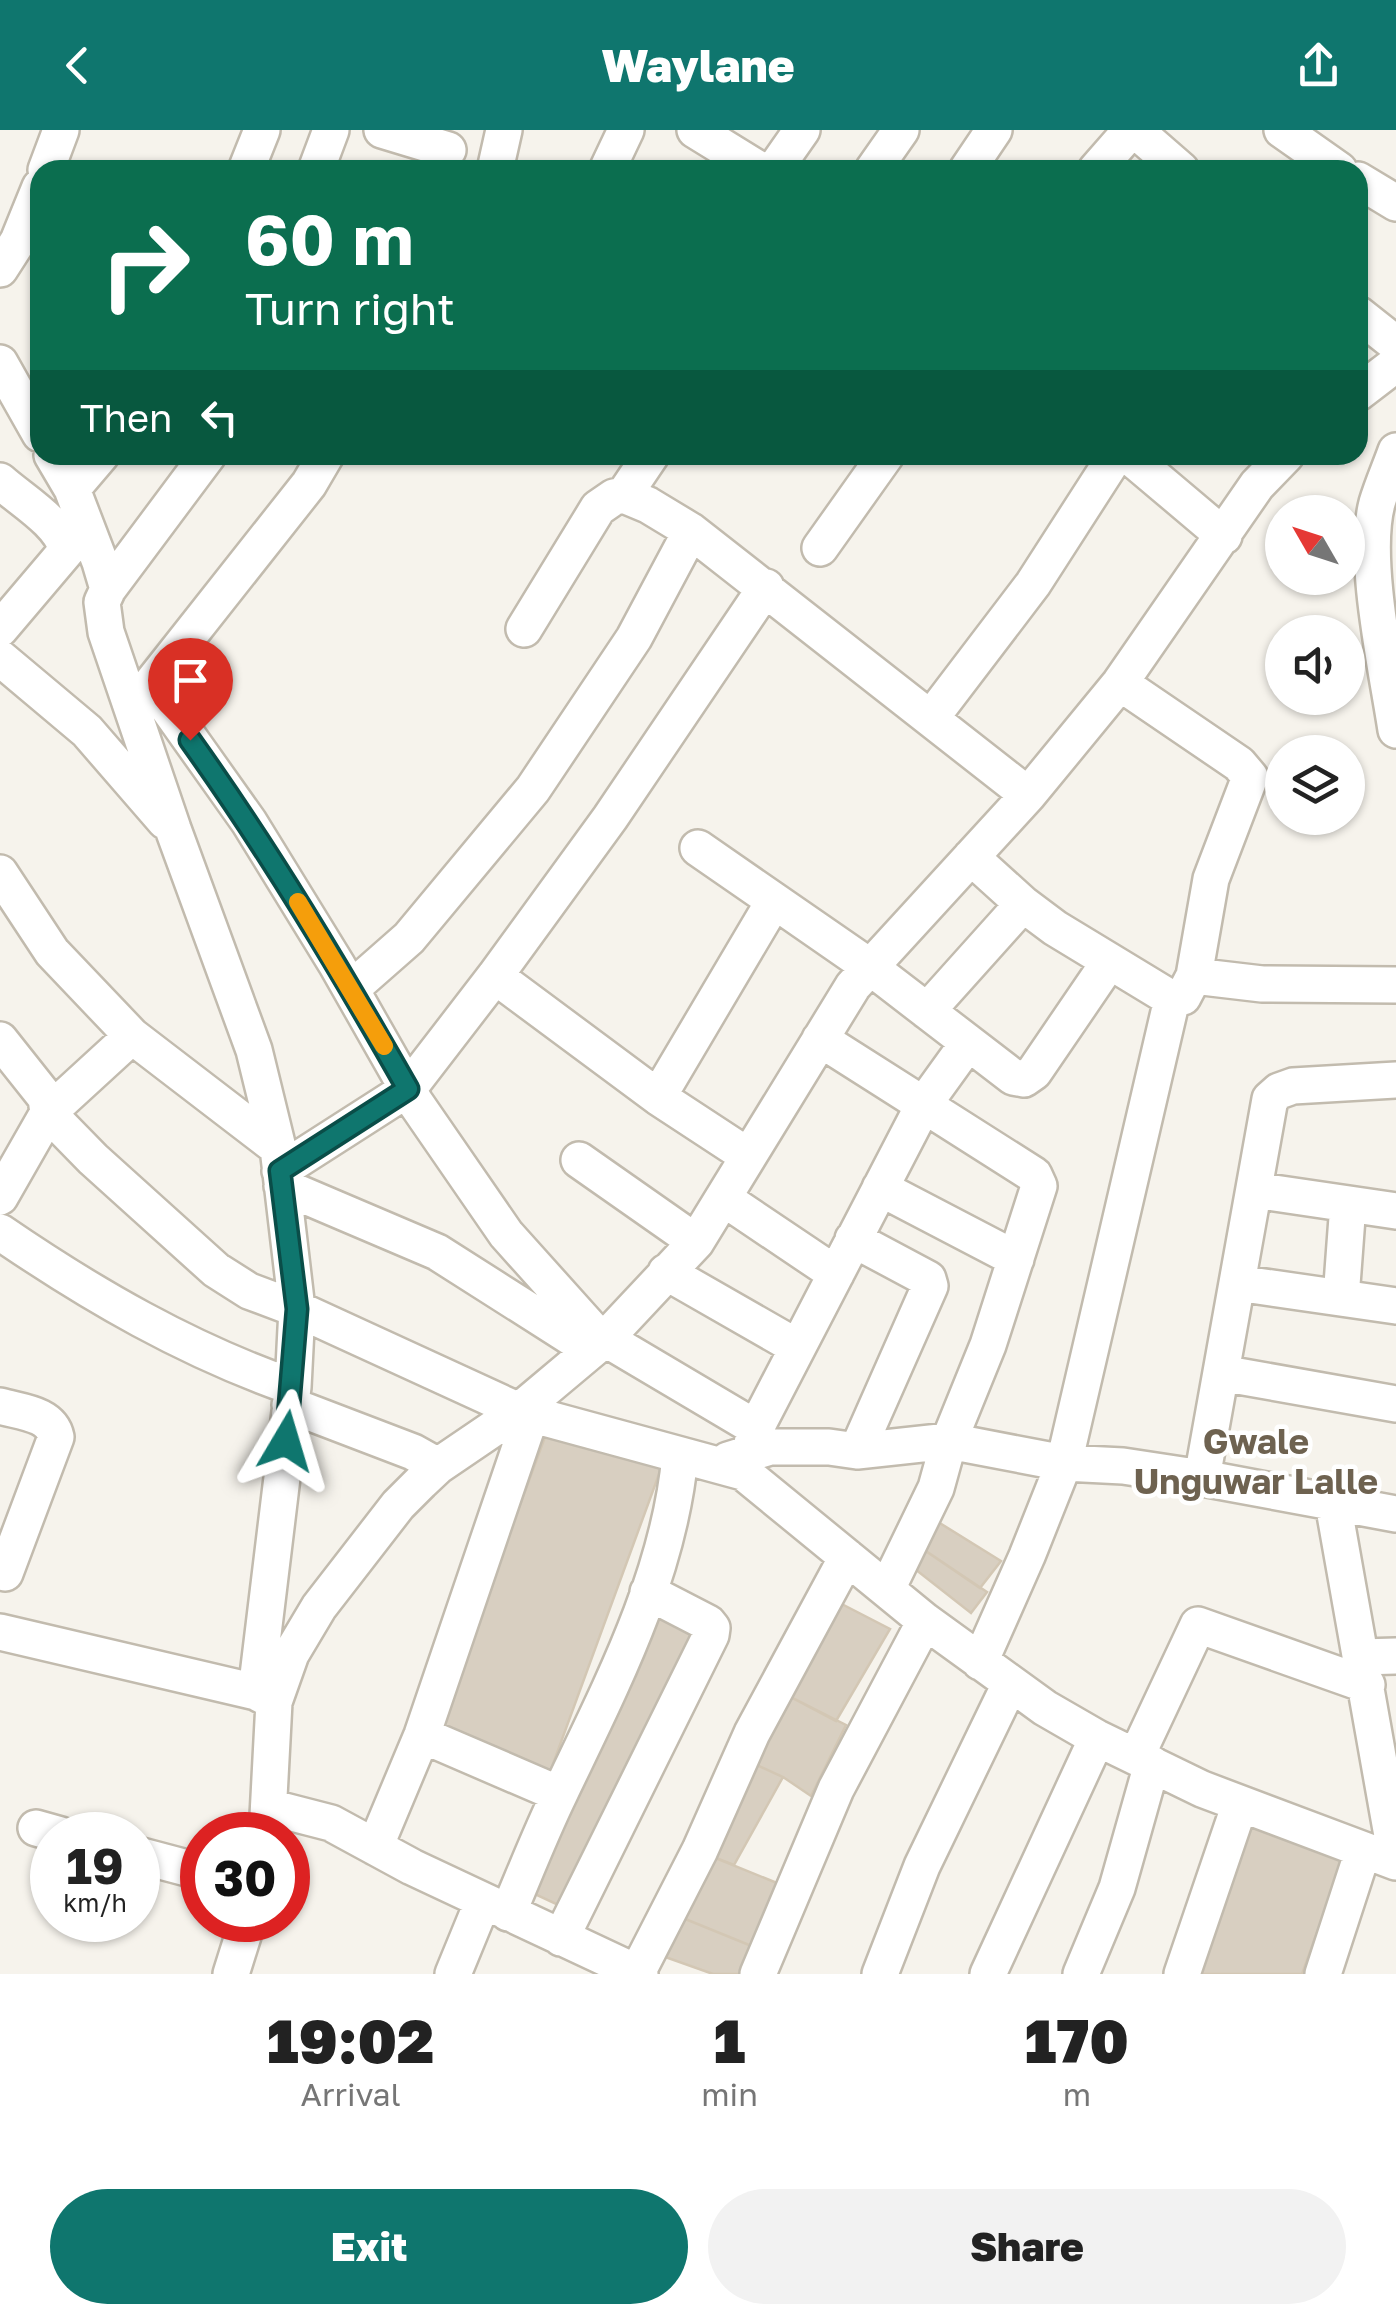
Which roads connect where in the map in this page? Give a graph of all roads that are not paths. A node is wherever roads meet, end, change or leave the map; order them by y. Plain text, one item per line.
1 (61, 130) edge
2 (262, 130) edge
3 (330, 130) edge
4 (382, 130) edge
5 (504, 130) edge
6 (626, 130) edge
7 (696, 130) edge
8 (802, 130) edge
9 (901, 130) edge
10 (1133, 130) edge
11 (1282, 130) edge
12 (986, 133) edge
13 (448, 150) dead end
14 (50, 160) edge
15 (250, 160) edge
16 (320, 160) edge
17 (497, 160) edge
18 (612, 160) edge
19 (744, 160) edge
20 (781, 160) edge
21 (880, 160) edge
22 (972, 160) edge
23 (1105, 160) edge
24 (1169, 160) edge
25 (1326, 160) edge
26 (1368, 186) edge
27 (1396, 203) edge
28 (30, 212) edge
29 (0, 269) edge
30 (1368, 322) edge
31 (1396, 344) edge
32 (0, 363) edge
33 (1396, 364) edge
34 (1368, 385) edge
35 (30, 416) edge
36 (1395, 458) edge
37 (58, 465) edge
38 (92, 465) edge
39 (201, 465) edge
40 (320, 465) edge
41 (644, 465) edge
42 (879, 465) edge
43 (1110, 465) edge
44 (1140, 465) edge
45 (1276, 465) edge
46 (0, 482) edge
47 (72, 489) junction
48 (624, 495) junction
49 (691, 531) junction
50 (1224, 536) junction
51 (820, 548) dead end
52 (766, 588) junction
53 (108, 590) junction
54 (0, 629) edge
55 (524, 629) dead end
56 (0, 658) edge
57 (1120, 683) junction
58 (140, 692) junction
59 (931, 718) junction
60 (1396, 730) edge
61 (1028, 795) junction
62 (173, 829) junction
63 (698, 848) dead end
64 (971, 857) junction
65 (0, 873) edge
66 (774, 900) junction
67 (1023, 904) junction
68 (1108, 962) junction
69 (870, 967) junction
70 (495, 976) junction
71 (1396, 986) edge
72 (1183, 987) junction
73 (351, 989) junction
74 (927, 1011) junction
75 (132, 1036) junction
76 (820, 1039) junction
77 (0, 1041) edge
78 (968, 1043) junction
79 (1396, 1080) edge
80 (408, 1089) junction
81 (658, 1097) junction
82 (924, 1104) junction
83 (48, 1113) junction
84 (748, 1156) junction
85 (579, 1160) dead end
86 (280, 1168) junction
87 (880, 1188) junction
88 (1254, 1190) junction
89 (0, 1197) edge
90 (723, 1198) junction
91 (1348, 1204) junction
92 (1396, 1211) edge
93 (952, 1226) junction
94 (853, 1240) junction
95 (696, 1242) junction
96 (4, 1248) edge
97 (1016, 1259) junction
98 (666, 1272) junction
99 (836, 1274) junction
100 (928, 1279) junction
101 (1237, 1283) junction
102 (1341, 1298) junction
103 (1396, 1306) edge
104 (297, 1309) junction
105 (600, 1335) junction
106 (797, 1347) junction
107 (1220, 1373) junction
108 (292, 1396) junction
109 (1396, 1404) edge
110 (0, 1406) edge
111 (525, 1413) junction
112 (948, 1441) junction
113 (741, 1448) junction
114 (857, 1450) junction
115 (680, 1456) junction
116 (1064, 1463) junction
117 (438, 1466) junction
118 (1202, 1478) junction
119 (1333, 1502) junction
120 (1396, 1514) edge
121 (847, 1557) junction
122 (4, 1573) dead end
123 (887, 1589) junction
124 (648, 1592) junction
125 (925, 1621) junction
126 (0, 1632) edge
127 (980, 1662) junction
128 (1375, 1666) edge
129 (1010, 1684) junction
130 (265, 1697) junction
131 (422, 1735) junction
132 (1098, 1738) junction
133 (1144, 1761) junction
134 (559, 1794) junction
135 (1240, 1804) junction
136 (268, 1812) edge
137 (310, 1822) edge
138 (374, 1847) junction
139 (1385, 1857) edge
140 (495, 1907) junction
141 (562, 1938) junction
142 (241, 1942) edge
143 (624, 1970) edge
144 (230, 1974) edge
145 (453, 1974) edge
146 (758, 1974) edge
147 (880, 1974) edge
148 (988, 1974) edge
149 (1082, 1974) edge
150 (1182, 1974) edge
151 (1323, 1974) edge

1 - 14 street
2 - 15 street
3 - 16 street
4 - 13 street
5 - 17 street
6 - 18 street
7 - 19 street
8 - 20 street
9 - 21 street
10 - 23 street
10 - 24 street
11 - 25 street
12 - 22 street
26 - 27 street
28 - 29 street
30 - 31 street
32 - 35 street
33 - 34 street
36 - 60 street
37 - 47 street
38 - 47 street
39 - 53 street
40 - 58 street
41 - 48 street
42 - 51 street
43 - 59 street
44 - 50 street
45 - 50 street
46 - 54 street
47 - 53 street
48 - 49 street
48 - 55 street
49 - 52 street
49 - 73 street
50 - 57 street
52 - 59 street
52 - 70 street
53 - 58 street
56 - 62 street
57 - 61 street
57 - 72 street
58 - 62 street
58 - 73 street
59 - 61 street
61 - 64 street
62 - 86 street
63 - 66 street
64 - 67 street
64 - 69 street
65 - 75 street
66 - 69 street
66 - 81 street
67 - 68 street
67 - 74 street
68 - 72 street
68 - 78 street
69 - 74 street
69 - 76 street
70 - 80 street
70 - 81 street
71 - 72 street
72 - 116 street
73 - 80 street
74 - 78 street
75 - 83 street
75 - 86 street
76 - 82 street
76 - 84 street
77 - 83 street
78 - 82 street
79 - 88 street
80 - 86 street
80 - 105 street
81 - 84 street
82 - 87 street
82 - 97 street
83 - 89 street
83 - 104 street
84 - 90 street
85 - 95 street
86 - 104 street
86 - 105 street
87 - 93 street
87 - 94 street
88 - 91 street
88 - 101 street
90 - 95 street
90 - 99 street
91 - 92 street
91 - 102 street
93 - 97 street
93 - 100 street
94 - 99 street
94 - 100 street
95 - 98 street
96 - 108 street
97 - 112 street
98 - 105 street
98 - 106 street
99 - 106 street
100 - 114 street
101 - 102 street
101 - 107 street
102 - 103 street
104 - 108 street
104 - 111 street
105 - 111 street
105 - 113 street
106 - 113 street
107 - 109 street
107 - 118 street
108 - 117 street
108 - 130 street
110 - 122 street
111 - 115 street
111 - 117 street
111 - 131 street
112 - 114 street
112 - 116 street
112 - 123 street
113 - 114 street
113 - 115 street
113 - 121 street
115 - 124 street
116 - 118 street
116 - 127 street
117 - 130 street
118 - 119 street
119 - 120 street
119 - 128 street
121 - 123 street
121 - 143 street
123 - 125 street
124 - 134 street
124 - 141 street
125 - 127 street
125 - 146 street
126 - 130 street
127 - 129 street
128 - 133 street
128 - 139 street
129 - 132 street
129 - 147 street
130 - 136 street
131 - 134 street
131 - 138 street
132 - 133 street
132 - 148 street
133 - 135 street
133 - 149 street
134 - 140 street
135 - 139 street
135 - 150 street
137 - 138 street
138 - 140 street
139 - 151 street
140 - 141 street
140 - 145 street
141 - 143 street
142 - 144 street

